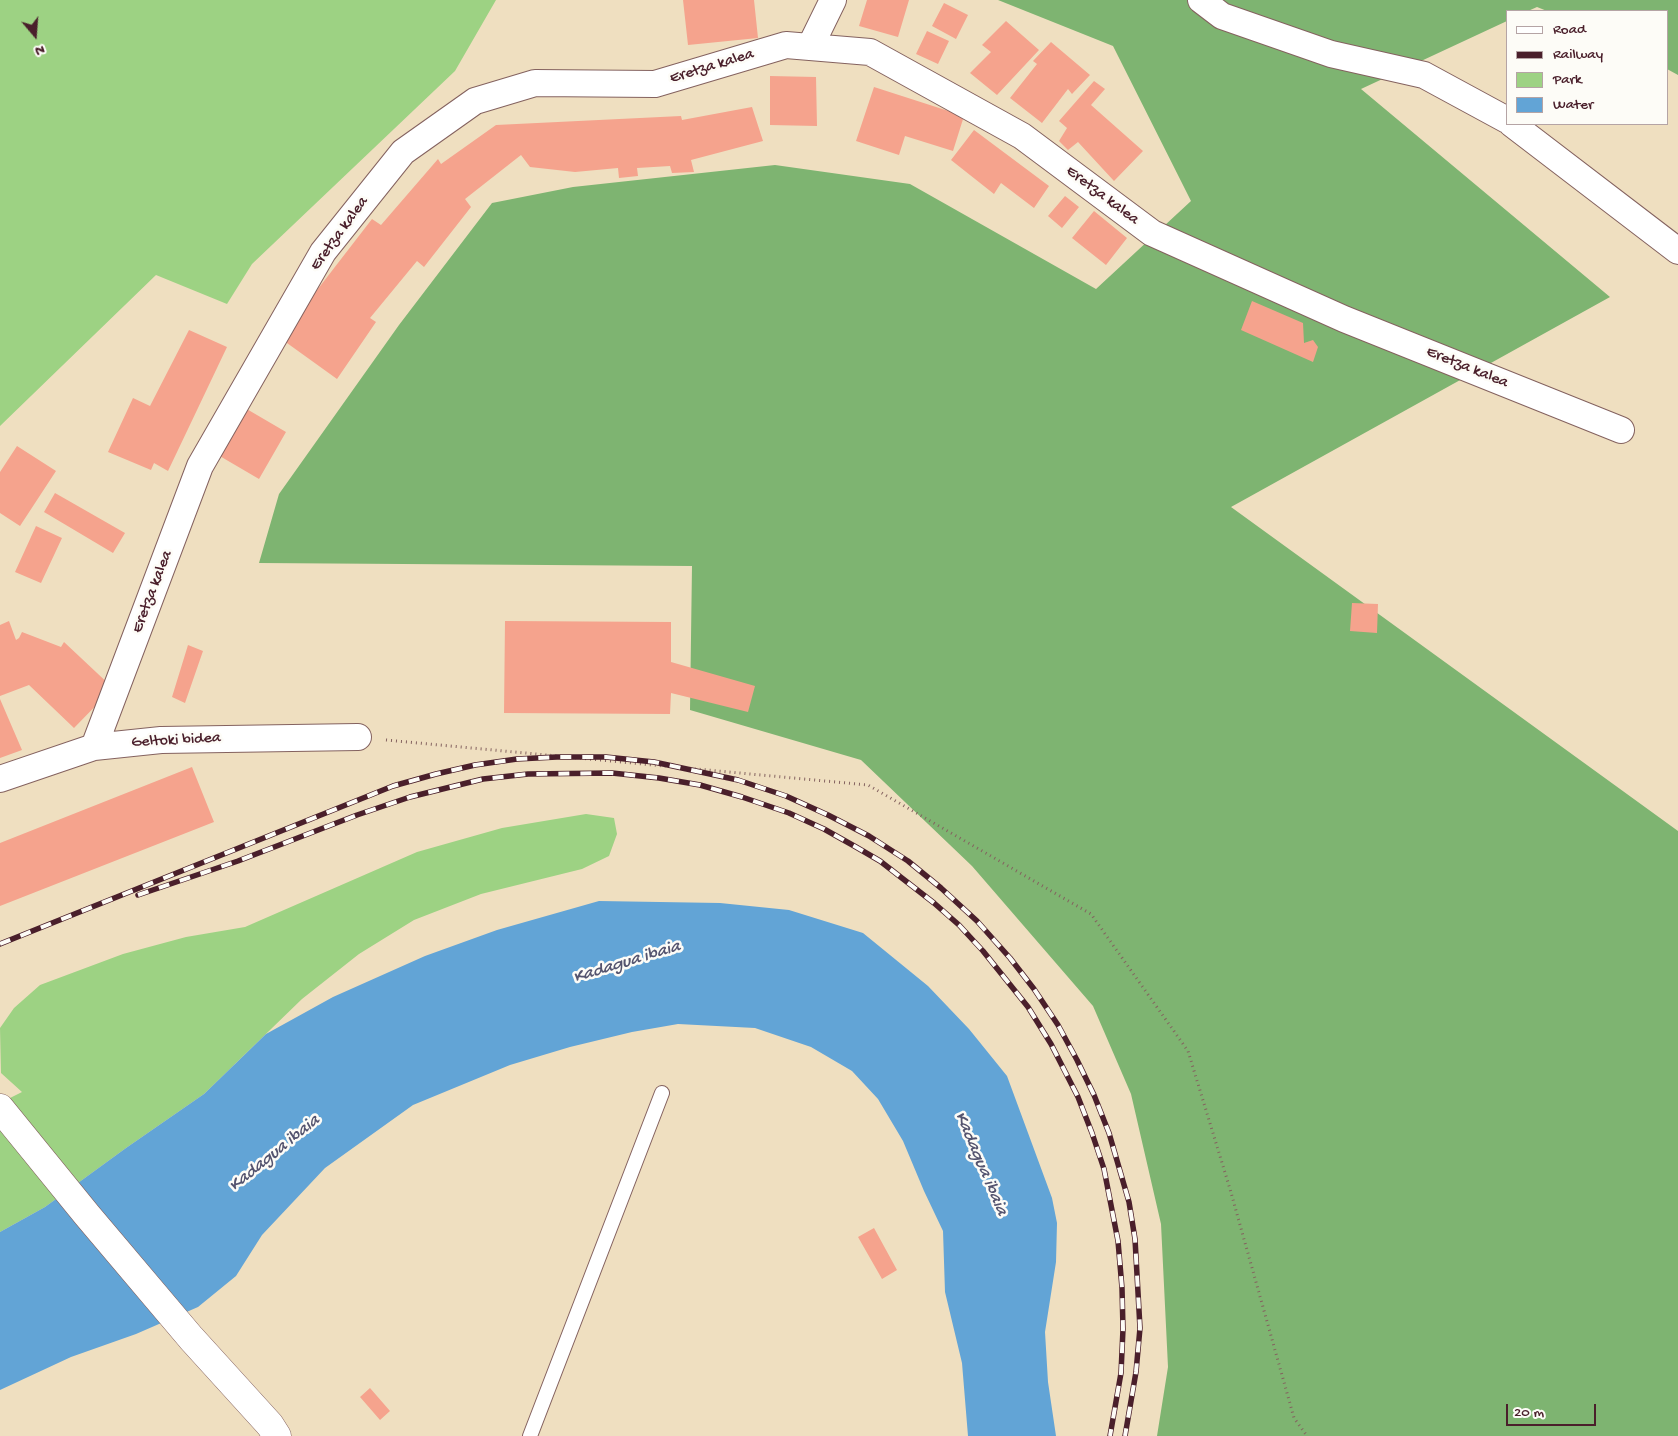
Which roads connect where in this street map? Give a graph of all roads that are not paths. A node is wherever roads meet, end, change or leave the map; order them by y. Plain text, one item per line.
1 (833, 0) edge
2 (1201, 0) edge
3 (810, 47) junction
4 (1506, 119) edge
5 (1513, 125) edge
6 (1678, 250) edge
7 (1621, 430) dead end
8 (358, 737) road end
9 (94, 747) junction
10 (0, 779) edge
11 (662, 1093) dead end
12 (0, 1108) edge
13 (277, 1436) edge
14 (530, 1436) edge

1 - 3 street
2 - 4 street
3 - 7 street, Eretza kalea
3 - 9 street, Eretza kalea
5 - 6 street
8 - 9 street, Geltoki bidea
9 - 10 street, Geltoki bidea
11 - 14 lane
12 - 13 street

